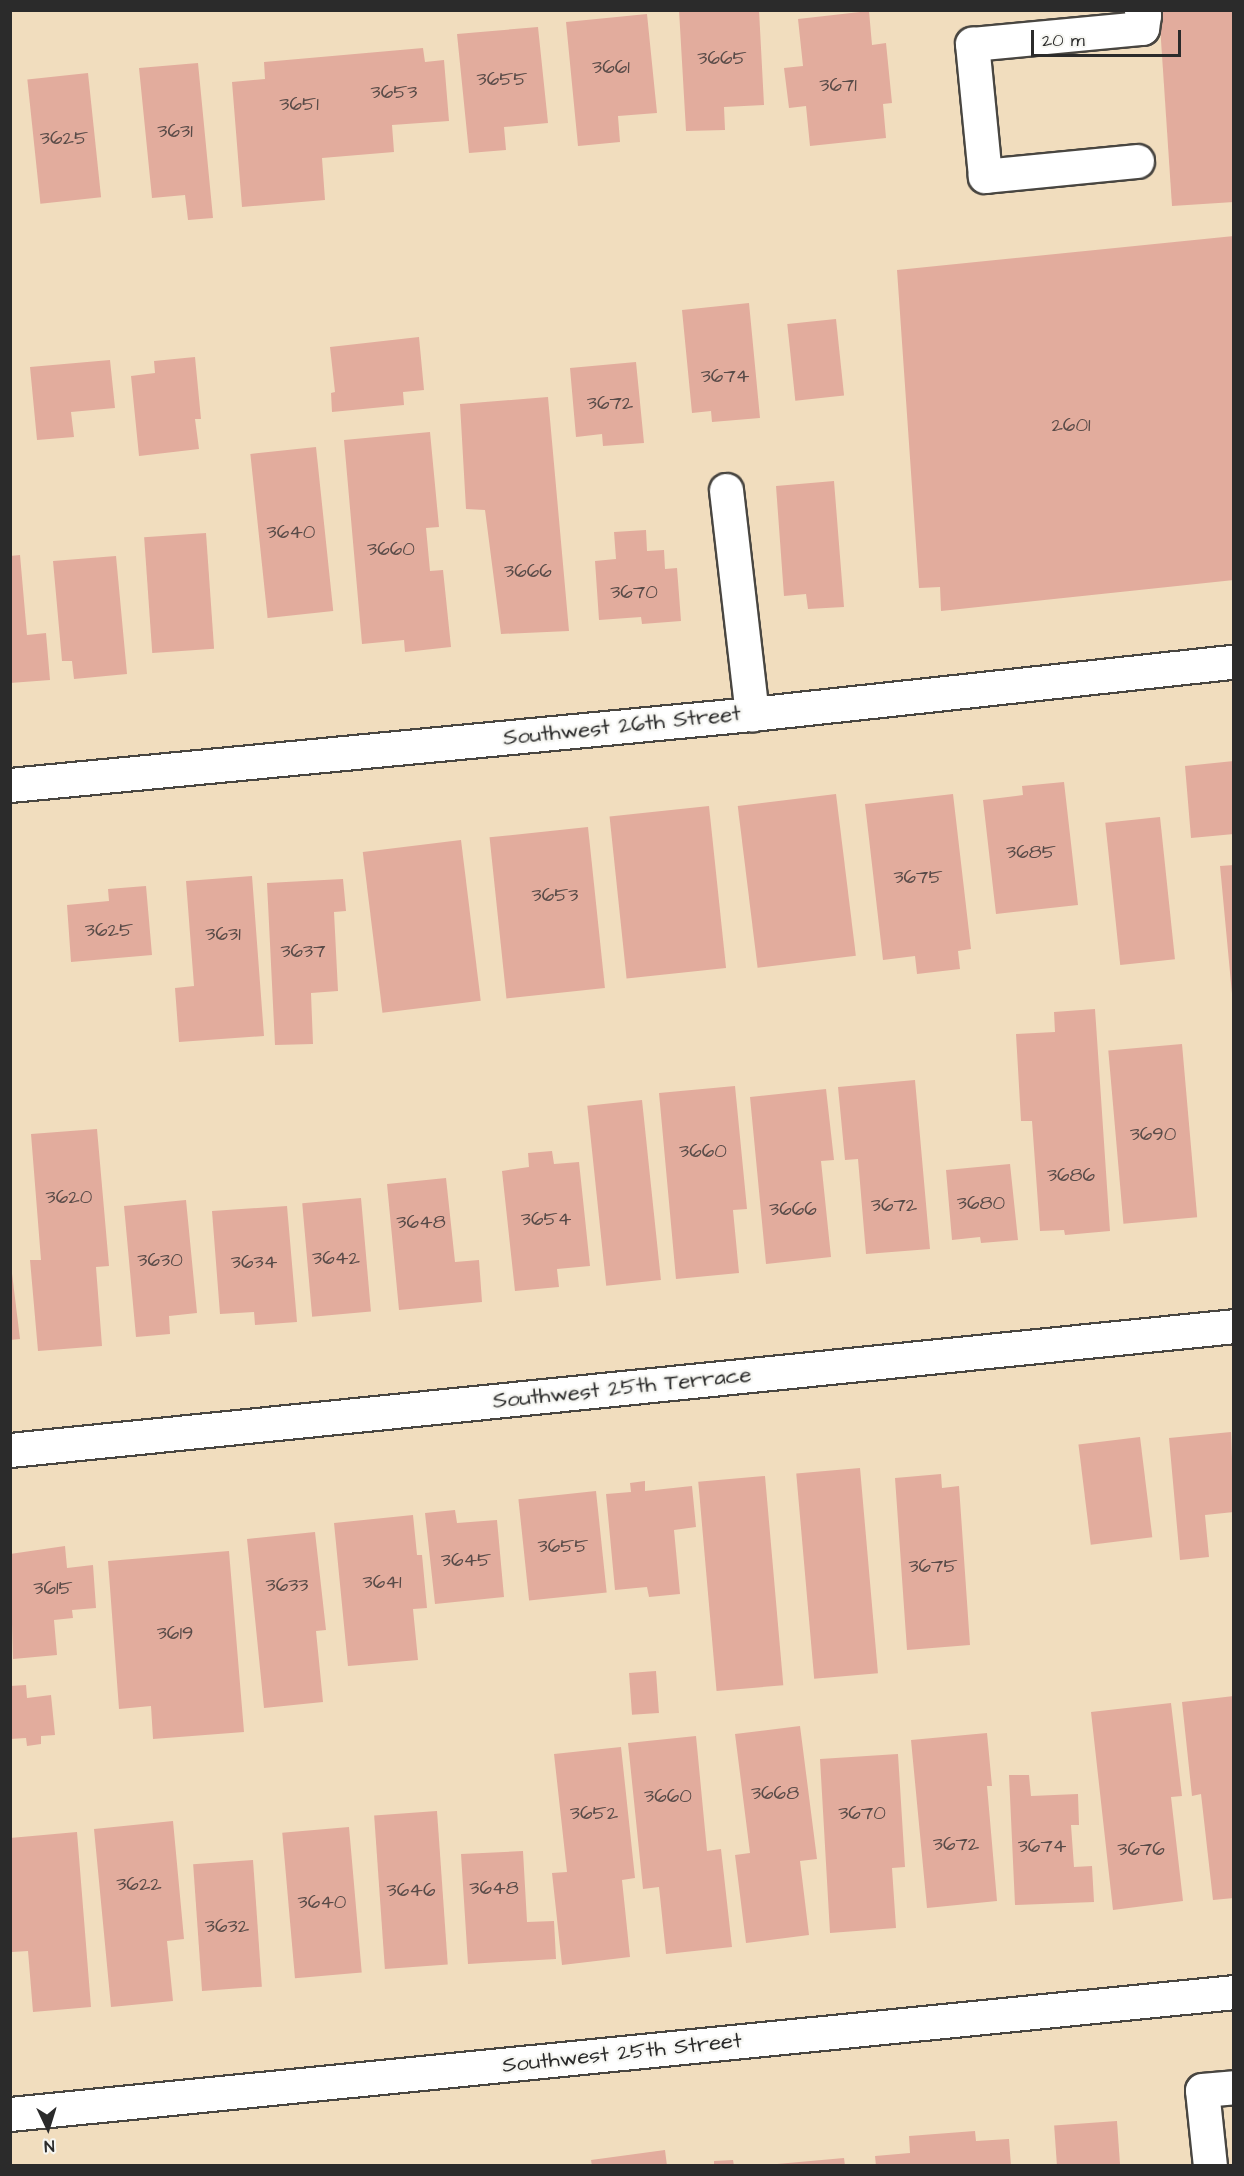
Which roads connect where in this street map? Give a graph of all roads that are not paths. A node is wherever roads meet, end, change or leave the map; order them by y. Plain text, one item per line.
1 (1144, 12) edge
2 (1137, 161) dead end
3 (726, 490) dead end
4 (1233, 662) edge
5 (752, 714) junction
6 (10, 785) edge
7 (1233, 1326) edge
8 (10, 1450) edge
9 (1233, 1992) edge
10 (1233, 2087) edge
11 (10, 2114) edge
12 (1210, 2166) edge

1 - 2 street
3 - 5 street
4 - 5 street, Southwest 26th Street
5 - 6 street, Southwest 26th Street
7 - 8 street, Southwest 25th Terrace
9 - 11 street, Southwest 25th Street
10 - 12 street

